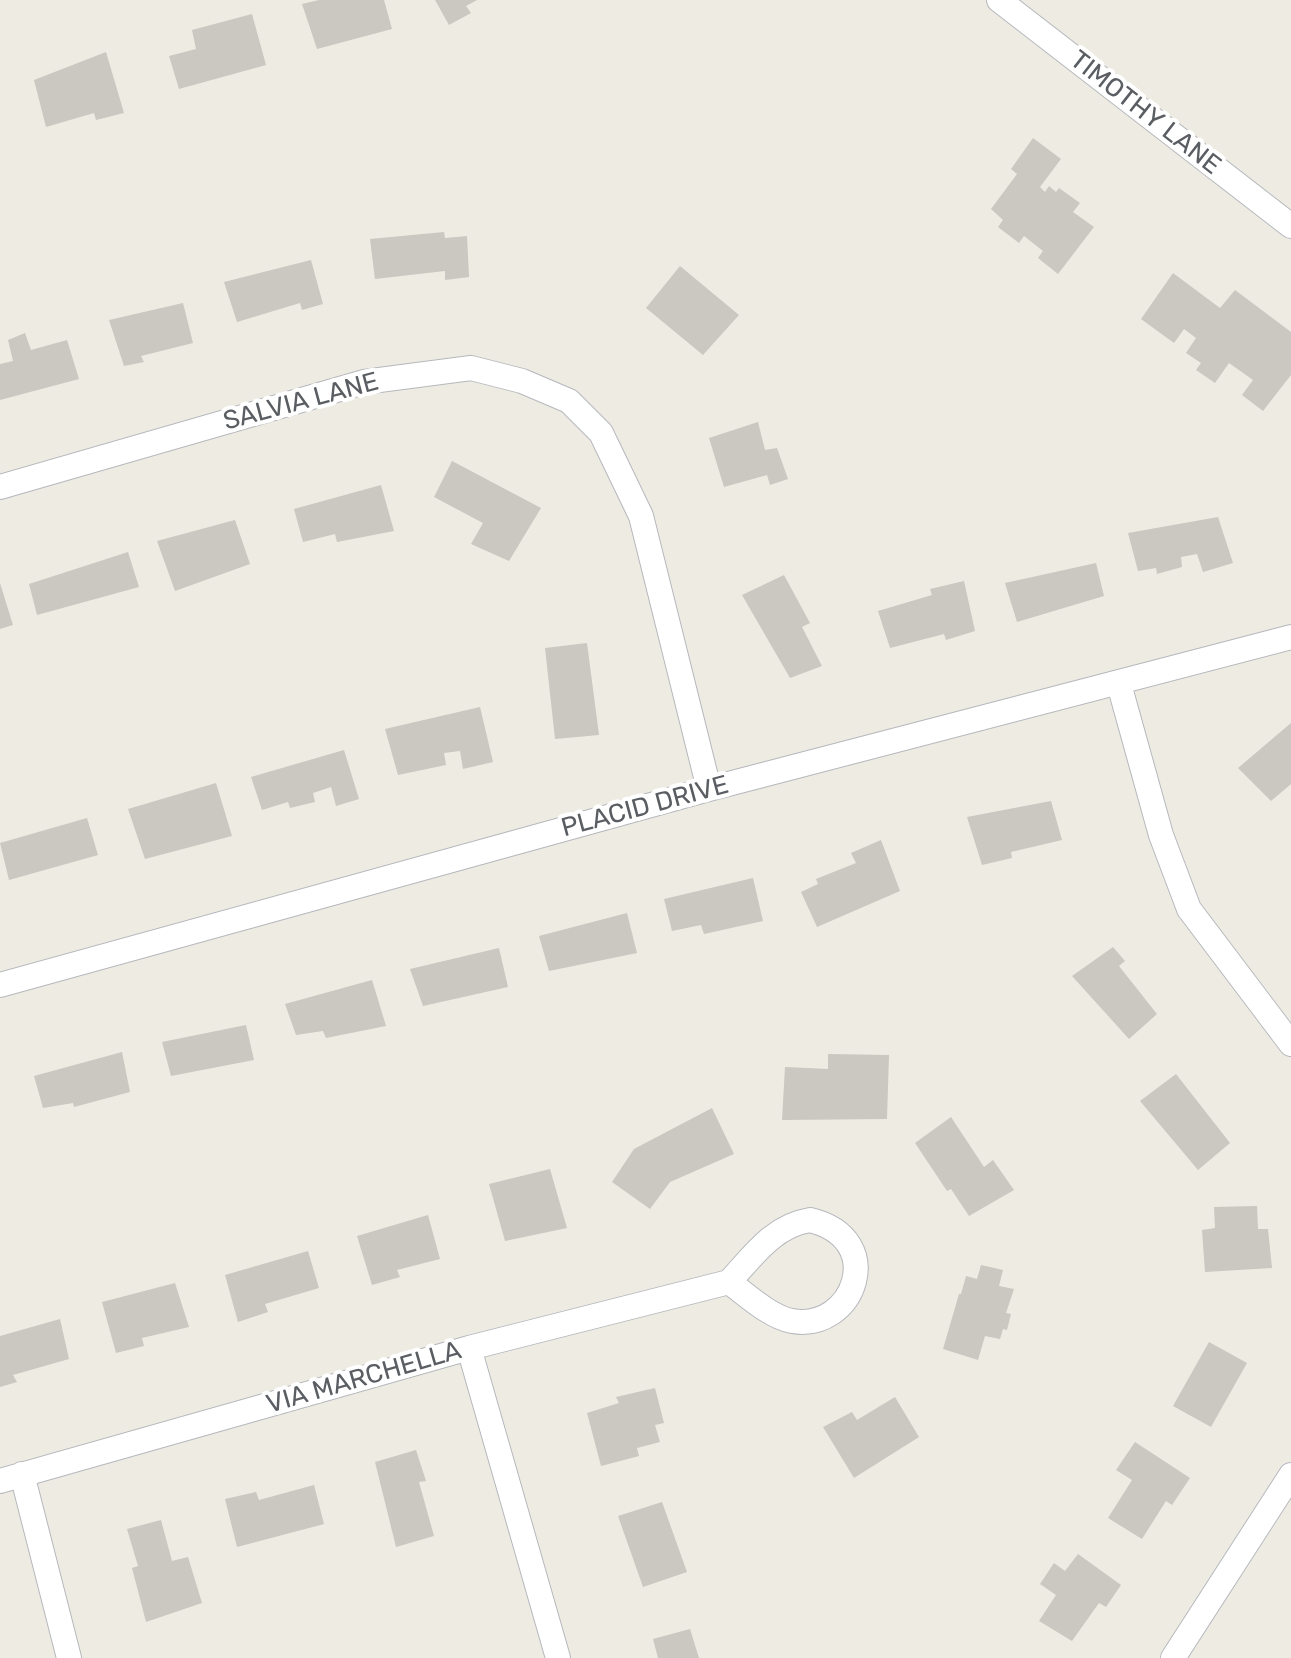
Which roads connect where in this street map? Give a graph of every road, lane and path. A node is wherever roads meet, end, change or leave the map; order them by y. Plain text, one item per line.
1 (999, 0) edge
2 (1291, 226) edge
3 (0, 487) edge
4 (1291, 637) edge
5 (1119, 684) junction
6 (709, 789) junction
7 (0, 985) edge
8 (1291, 1044) edge
9 (729, 1282) junction
10 (469, 1348) junction
11 (1291, 1475) edge
12 (11, 1478) edge
13 (69, 1658) edge
14 (558, 1658) edge
15 (1173, 1658) edge

1 - 2 street, TIMOTHY LANE
3 - 6 street, SALVIA LANE
4 - 5 street, PLACID DRIVE
5 - 6 street, PLACID DRIVE
5 - 8 street
6 - 7 street, PLACID DRIVE
9 - 9 street
9 - 10 street, VIA MARCHELLA
10 - 12 street, VIA MARCHELLA
10 - 14 street
11 - 15 street
12 - 13 street

